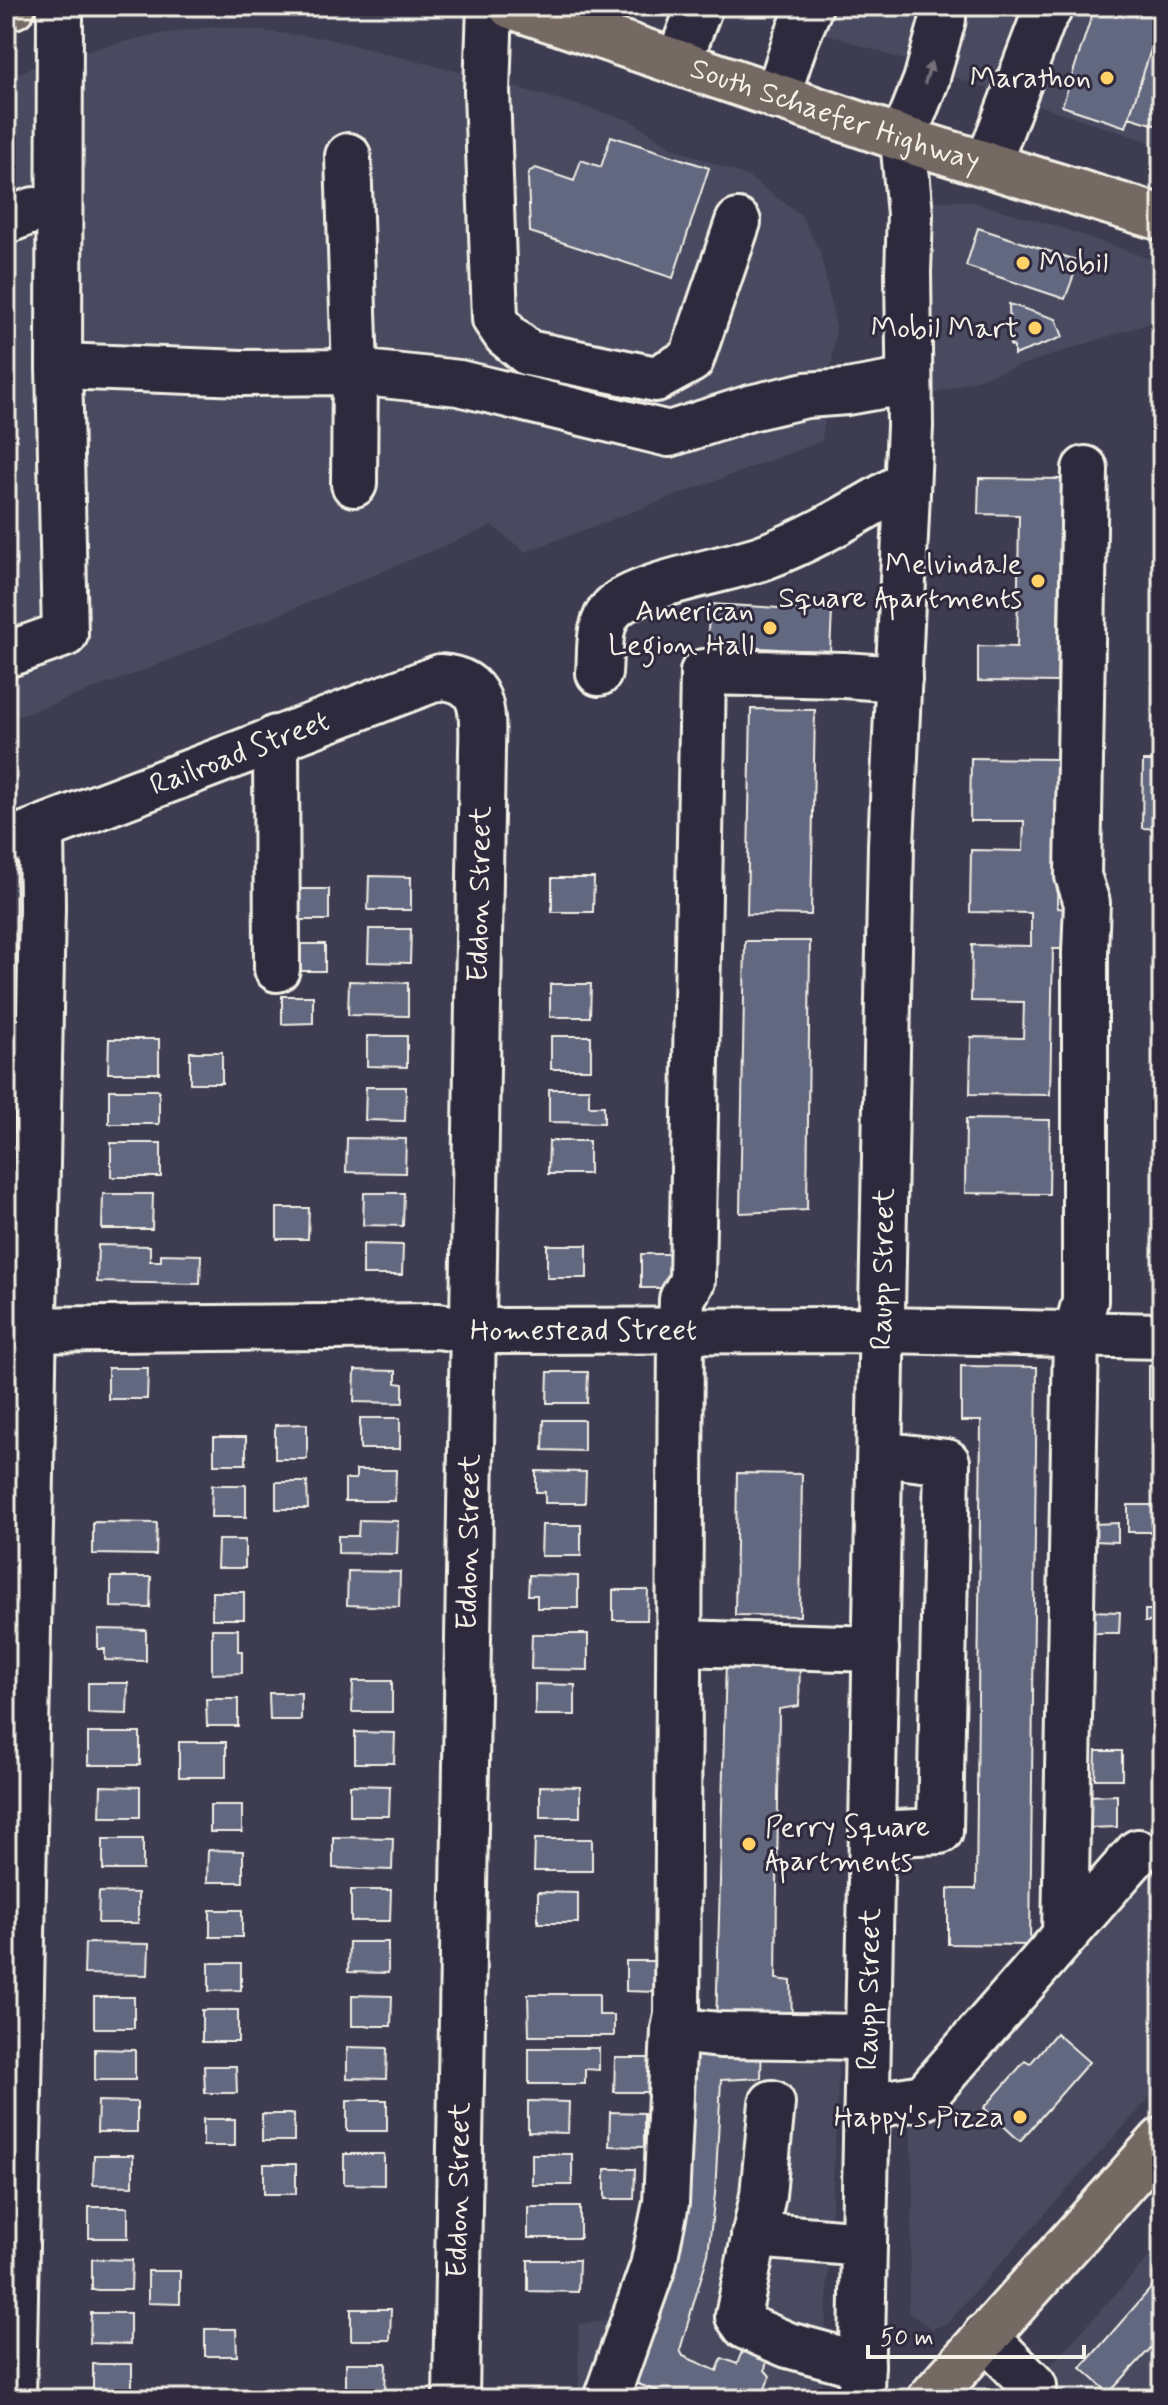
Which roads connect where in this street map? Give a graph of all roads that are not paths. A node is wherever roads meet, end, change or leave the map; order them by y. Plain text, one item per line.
1 (13, 6) edge
2 (60, 6) edge
3 (490, 6) edge
4 (700, 6) edge
5 (810, 6) edge
6 (943, 6) edge
7 (1051, 6) edge
8 (6, 7) edge
9 (533, 10) edge
10 (678, 63) junction
11 (777, 97) junction
12 (903, 139) junction
13 (348, 156) dead end
14 (988, 164) junction
15 (1162, 218) edge
16 (738, 222) dead end
17 (59, 366) junction
18 (355, 372) junction
19 (909, 381) junction
20 (1085, 469) dead end
21 (907, 483) junction
22 (354, 484) dead end
23 (6, 655) edge
24 (599, 673) dead end
25 (899, 679) junction
26 (471, 688) joint
27 (276, 738) junction
28 (24, 835) edge
29 (277, 969) dead end
30 (19, 1330) edge
31 (883, 1330) junction
32 (472, 1331) junction
33 (681, 1331) junction
34 (1076, 1334) junction
35 (1162, 1336) edge
36 (880, 1454) junction
37 (680, 1643) junction
38 (876, 1649) junction
39 (873, 1834) junction
40 (1150, 1851) edge
41 (1066, 1855) junction
42 (1065, 1935) junction
43 (674, 2030) junction
44 (868, 2037) junction
45 (772, 2103) dead end
46 (867, 2106) junction
47 (1162, 2140) edge
48 (754, 2235) junction
49 (864, 2244) junction
50 (985, 2336) junction
51 (861, 2382) edge
52 (1037, 2395) edge
53 (13, 2399) edge
54 (456, 2399) edge
55 (606, 2399) edge
56 (930, 2399) edge

1 - 8 main road
2 - 17 street
3 - 16 street
4 - 10 street
5 - 11 street
12 -> 6 street
7 - 14 street
9 - 10 main road, South Schaefer Highway
10 - 11 main road, South Schaefer Highway
11 - 12 main road, South Schaefer Highway
12 - 14 main road, South Schaefer Highway
12 - 19 street, Raupp Street
13 - 18 street
14 - 15 main road, South Schaefer Highway
17 - 18 street
17 - 23 street
18 - 19 street
18 - 22 street
19 - 21 street, Raupp Street
20 - 34 street
21 - 24 street
21 - 25 street, Raupp Street
25 - 31 street, Raupp Street
25 - 33 street
26 - 27 street, Railroad Street
26 - 32 street, Eddon Street
27 - 28 street, Railroad Street
27 - 29 street
28 - 30 street
30 - 32 street, Homestead Street
30 - 53 street
31 - 33 street, Homestead Street
31 - 34 street, Homestead Street
31 - 36 street, Raupp Street
32 - 33 street, Homestead Street
32 - 54 street, Eddon Street
33 - 37 street
34 - 35 street, Homestead Street
34 - 41 street
36 - 38 street, Raupp Street
36 - 39 street
37 - 38 street
37 - 43 street
38 - 39 street, Raupp Street
39 - 44 street, Raupp Street
40 - 41 street
40 - 42 street
41 - 42 street
42 - 46 street
43 - 44 street
43 - 55 street
44 - 46 street, Raupp Street
45 - 48 street
46 - 49 street, Raupp Street
47 - 50 main road
48 - 49 street
48 - 51 street
49 - 51 street, Raupp Street
50 - 52 street
50 - 56 main road

